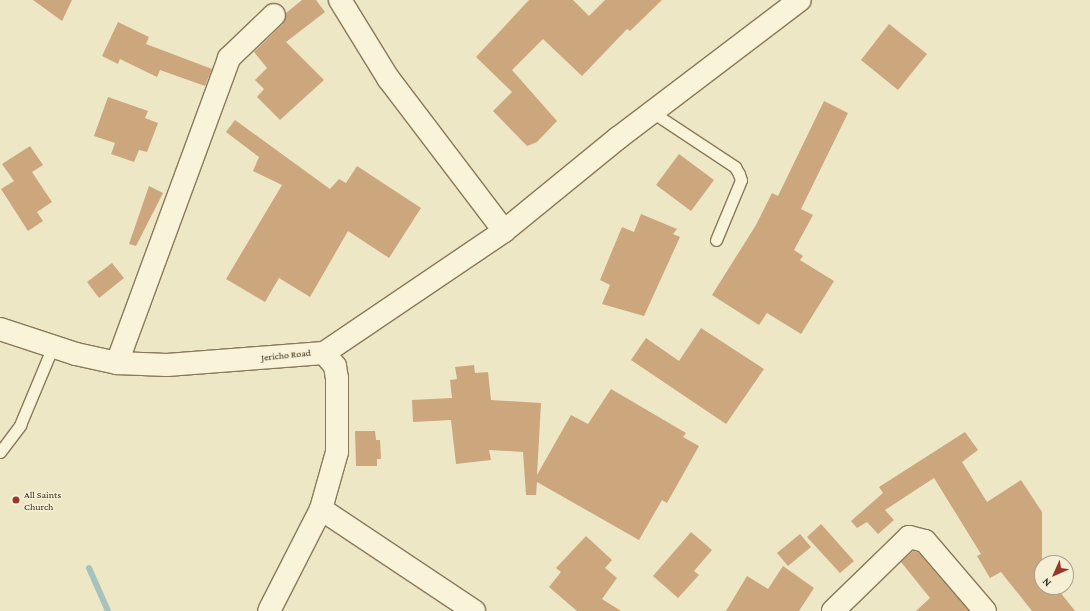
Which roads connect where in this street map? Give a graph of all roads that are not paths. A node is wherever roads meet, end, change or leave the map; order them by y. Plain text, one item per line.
1 (340, 0) edge
2 (800, 0) edge
3 (274, 15) dead end
4 (652, 112) junction
5 (504, 231) junction
6 (716, 240) dead end
7 (0, 328) edge
8 (53, 346) junction
9 (324, 353) junction
10 (117, 363) junction
11 (0, 452) edge
12 (321, 509) junction
13 (269, 611) edge
14 (474, 611) edge
15 (833, 611) edge
16 (985, 611) edge

1 - 5 street
2 - 4 street
3 - 10 street
4 - 5 street
4 - 6 lane
5 - 9 street
7 - 8 street, Jericho Road
8 - 10 street, Jericho Road
8 - 11 lane
9 - 10 street, Jericho Road
9 - 12 street, Jericho Road
12 - 13 street, Jericho Road
12 - 14 street
15 - 16 street

